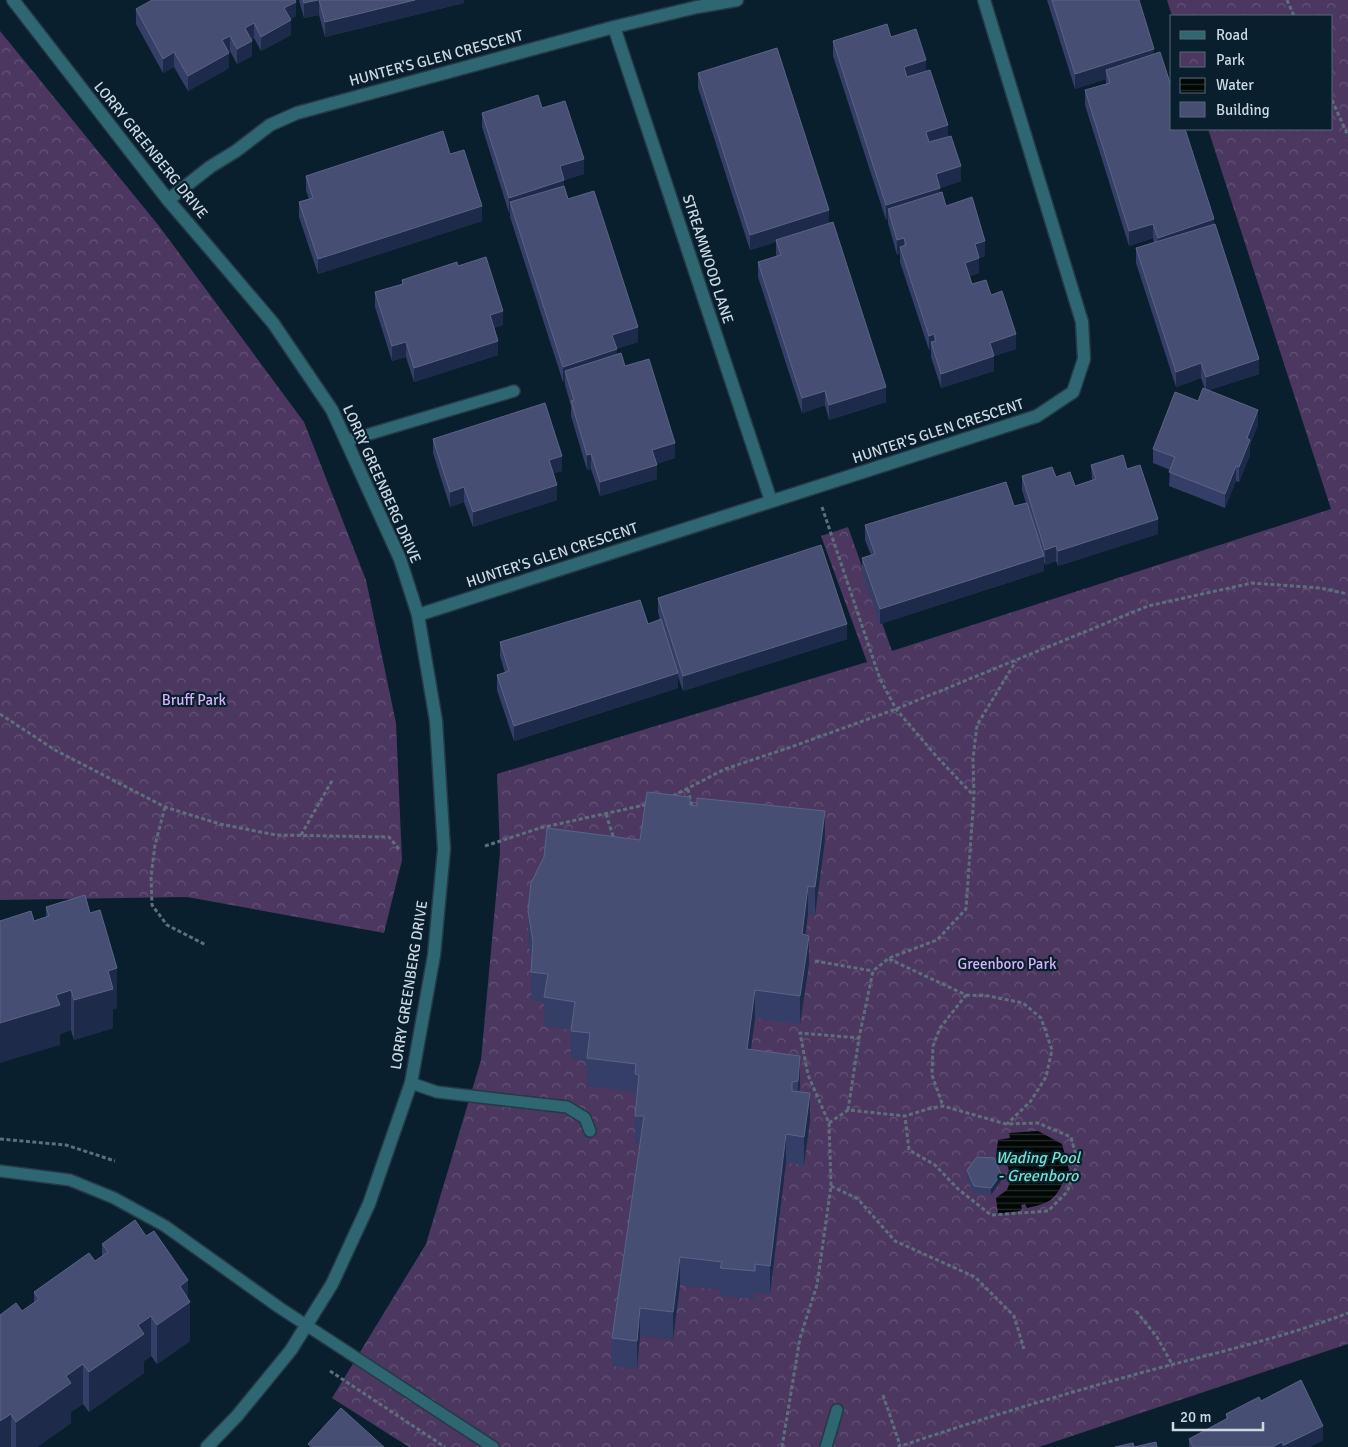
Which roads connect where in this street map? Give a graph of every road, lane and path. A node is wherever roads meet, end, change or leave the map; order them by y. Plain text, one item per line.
1 (13, 0) edge
2 (737, 0) edge
3 (984, 0) edge
4 (1287, 0) edge
5 (1294, 15) edge
6 (614, 27) junction
7 (1333, 102) edge
8 (1348, 136) edge
9 (168, 200) junction
10 (514, 391) dead end
11 (346, 441) junction
12 (815, 488) junction
13 (771, 501) junction
14 (1348, 594) edge
15 (418, 615) junction
16 (1017, 660) junction
17 (896, 709) junction
18 (0, 714) edge
19 (333, 779) dead end
20 (688, 789) junction
21 (974, 796) junction
22 (671, 797) edge
23 (653, 803) edge
24 (165, 807) junction
25 (606, 814) junction
26 (694, 814) edge
27 (563, 823) junction
28 (562, 831) edge
29 (301, 835) junction
30 (619, 843) edge
31 (485, 846) dead end
32 (398, 849) dead end
33 (206, 945) dead end
34 (889, 958) junction
35 (815, 961) dead end
36 (873, 971) junction
37 (966, 995) junction
38 (859, 1038) junction
39 (411, 1083) junction
40 (943, 1106) junction
41 (848, 1110) junction
42 (905, 1116) junction
43 (829, 1123) junction
44 (1006, 1124) junction
45 (590, 1131) dead end
46 (0, 1139) edge
47 (115, 1161) dead end
48 (0, 1171) edge
49 (831, 1186) junction
50 (1136, 1311) dead end
51 (1348, 1313) edge
52 (306, 1325) junction
53 (1024, 1349) dead end
54 (1172, 1364) junction
55 (330, 1371) dead end
56 (882, 1395) dead end
57 (837, 1410) dead end
58 (899, 1446) edge
59 (207, 1447) edge
60 (445, 1447) edge
61 (493, 1447) edge
62 (782, 1447) edge
63 (826, 1447) edge

1 - 9 street, LORRY GREENBERG DRIVE
2 - 6 street, HUNTER'S GLEN CRESCENT
3 - 12 street, HUNTER'S GLEN CRESCENT
4 - 5 path
6 - 9 street, HUNTER'S GLEN CRESCENT
6 - 13 street, STREAMWOOD LANE
7 - 8 path
9 - 11 street, LORRY GREENBERG DRIVE
10 - 11 lane
11 - 15 street, LORRY GREENBERG DRIVE
12 - 13 street, HUNTER'S GLEN CRESCENT
12 - 17 path
13 - 15 street, HUNTER'S GLEN CRESCENT
14 - 16 path
15 - 39 street, LORRY GREENBERG DRIVE
16 - 17 path
16 - 21 path
17 - 20 path
17 - 21 path
18 - 24 path
19 - 29 path
20 - 22 path
20 - 26 path
21 - 34 path
23 - 25 path
24 - 29 path
24 - 33 path
25 - 27 path
25 - 30 path
27 - 28 path
27 - 31 path
29 - 32 path
34 - 36 path
34 - 37 path
35 - 36 path
36 - 38 path
37 - 40 path
37 - 44 path
38 - 41 path
38 - 43 path
39 - 45 lane
39 - 52 street, LORRY GREENBERG DRIVE
40 - 42 path
40 - 44 path
41 - 42 path
41 - 43 path
42 - 44 path
43 - 49 path
46 - 47 path
48 - 52 lane
49 - 53 path
49 - 62 path
50 - 54 path
51 - 54 path
52 - 59 street, LORRY GREENBERG DRIVE
52 - 61 lane
54 - 58 path
55 - 60 path
56 - 58 path
57 - 63 lane

